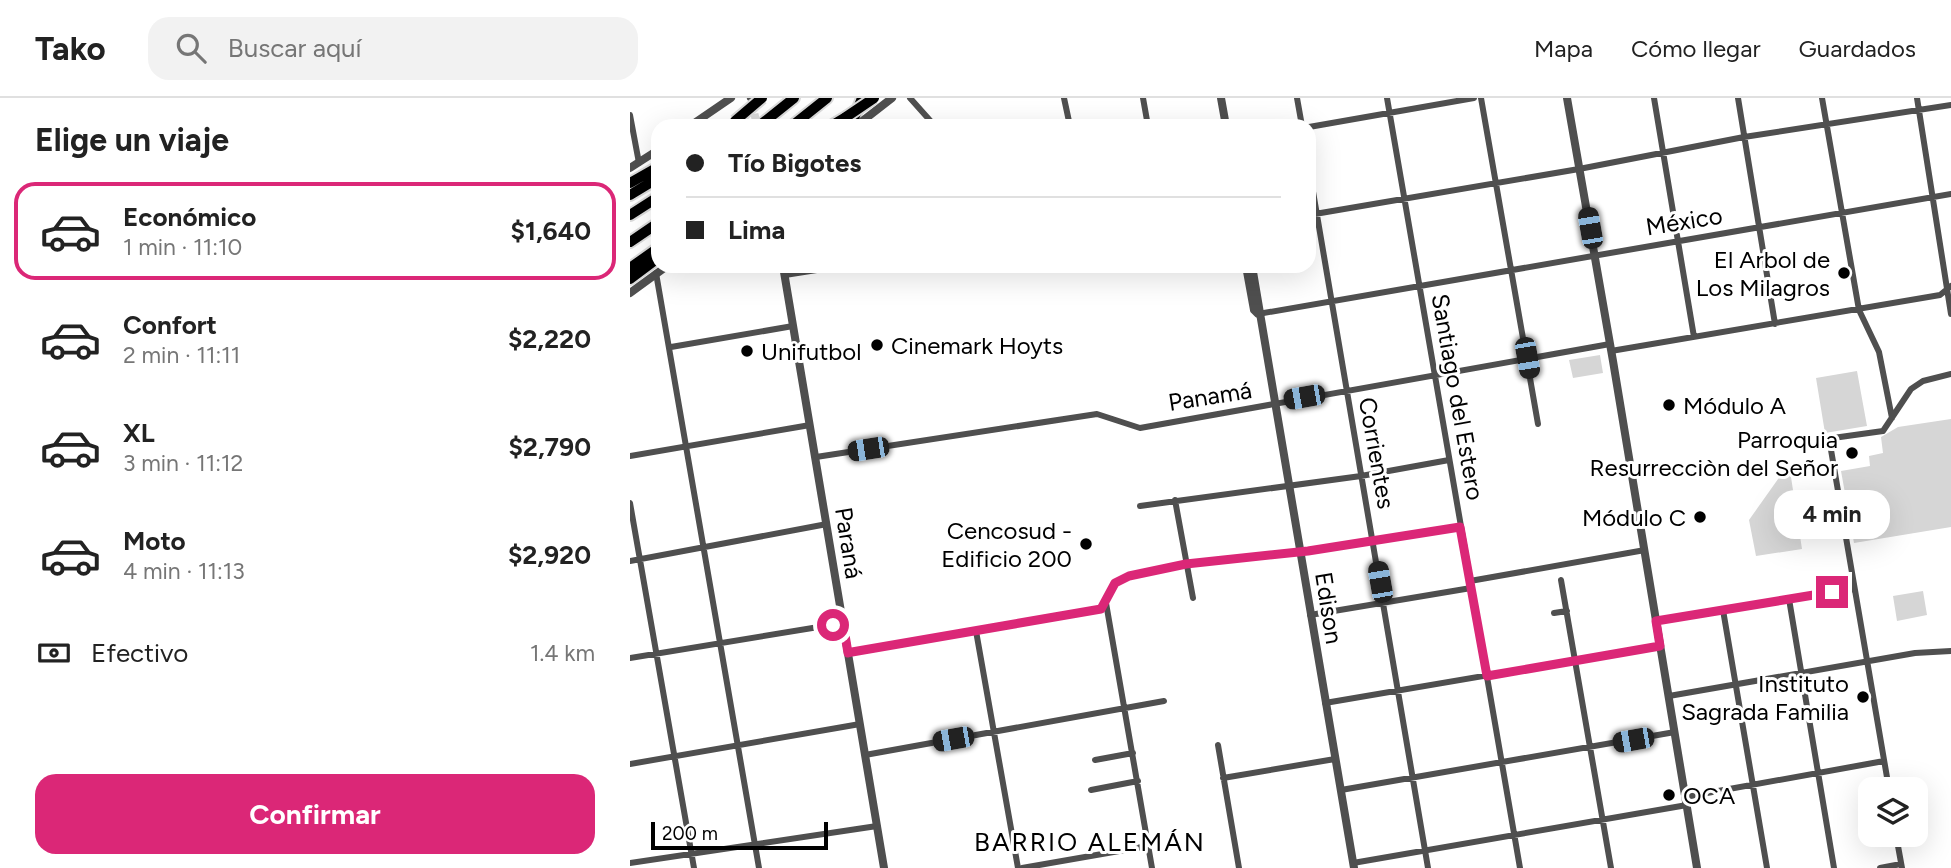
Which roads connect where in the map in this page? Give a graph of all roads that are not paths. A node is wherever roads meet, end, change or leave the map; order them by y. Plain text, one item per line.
1 (731, 98) edge
2 (755, 98) edge
3 (794, 98) edge
4 (827, 98) edge
5 (862, 98) edge
6 (874, 98) edge
7 (892, 98) edge
8 (910, 98) edge
9 (1064, 98) edge
10 (1143, 98) edge
11 (1221, 98) edge
12 (1297, 98) edge
13 (1387, 98) edge
14 (1474, 98) edge
15 (1481, 98) edge
16 (1567, 98) edge
17 (1654, 98) edge
18 (1738, 98) edge
19 (1822, 98) edge
20 (1917, 98) edge
21 (1951, 105) edge
22 (1919, 110) junction
23 (1390, 113) junction
24 (630, 115) edge
25 (700, 119) edge
26 (736, 119) edge
27 (768, 119) edge
28 (801, 119) edge
29 (853, 119) edge
30 (855, 119) edge
31 (858, 119) edge
32 (929, 119) edge
33 (1068, 119) edge
34 (1147, 119) edge
35 (1225, 119) edge
36 (1301, 119) edge
37 (1828, 125) junction
38 (1316, 126) edge
39 (1744, 137) junction
40 (1663, 152) junction
41 (651, 155) edge
42 (639, 163) junction
43 (630, 168) edge
44 (1579, 169) junction
45 (651, 171) edge
46 (651, 182) edge
47 (630, 183) edge
48 (1496, 183) junction
49 (1951, 194) edge
50 (630, 195) edge
51 (1932, 197) junction
52 (1404, 199) junction
53 (651, 202) edge
54 (1316, 214) edge
55 (1842, 214) junction
56 (630, 215) edge
57 (651, 228) edge
58 (1316, 228) edge
59 (1759, 228) junction
60 (630, 242) edge
61 (1678, 242) junction
62 (651, 253) edge
63 (1594, 256) junction
64 (651, 263) edge
65 (630, 268) edge
66 (1511, 270) junction
67 (784, 273) edge
68 (1247, 273) edge
69 (1253, 273) edge
70 (656, 274) joint
71 (630, 279) edge
72 (1419, 286) junction
73 (1949, 288) edge
74 (630, 293) edge
75 (1332, 301) junction
76 (1859, 310) junction
77 (1258, 314) junction
78 (1951, 314) edge
79 (1775, 324) junction
80 (793, 326) junction
81 (1694, 337) junction
82 (671, 347) junction
83 (1611, 348) junction
84 (1527, 358) junction
85 (1434, 374) junction
86 (1951, 374) edge
87 (1347, 390) junction
88 (1274, 404) junction
89 (1892, 418) junction
90 (1538, 424) dead end
91 (810, 425) junction
92 (687, 446) junction
93 (630, 456) edge
94 (816, 457) junction
95 (1449, 460) junction
96 (1362, 476) junction
97 (1288, 487) junction
98 (1175, 500) junction
99 (630, 503) edge
100 (1140, 506) dead end
101 (827, 524) junction
102 (1460, 527) junction
103 (1373, 542) junction
104 (704, 547) junction
105 (1645, 550) junction
106 (1300, 552) junction
107 (640, 559) junction
108 (630, 561) edge
109 (1186, 564) junction
110 (1561, 580) dead end
111 (1471, 584) junction
112 (1854, 589) junction
113 (1193, 598) dead end
114 (1789, 599) junction
115 (1106, 603) junction
116 (1383, 603) junction
117 (1723, 610) junction
118 (1567, 611) junction
119 (1554, 612) dead end
120 (1310, 615) junction
121 (1656, 621) junction
122 (843, 623) junction
123 (976, 631) junction
124 (721, 645) junction
125 (1660, 646) junction
126 (1951, 651) edge
127 (848, 653) junction
128 (657, 654) junction
129 (630, 658) edge
130 (1576, 661) junction
131 (1867, 662) junction
132 (1801, 675) junction
133 (1487, 676) junction
134 (1735, 685) junction
135 (1398, 691) junction
136 (1669, 696) junction
137 (1164, 701) dead end
138 (1325, 703) junction
139 (1125, 708) junction
140 (860, 724) junction
141 (994, 732) junction
142 (1675, 732) junction
143 (1218, 745) dead end
144 (738, 746) junction
145 (1591, 747) junction
146 (1133, 752) junction
147 (865, 755) junction
148 (674, 756) junction
149 (1335, 759) junction
150 (1095, 760) dead end
151 (1884, 761) junction
152 (1502, 763) junction
153 (630, 764) edge
154 (1818, 773) junction
155 (1887, 777) edge
156 (1223, 778) junction
157 (1413, 778) junction
158 (1138, 781) junction
159 (1753, 786) junction
160 (1091, 790) dead end
161 (1341, 790) junction
162 (1686, 801) junction
163 (1603, 820) junction
164 (877, 826) junction
165 (1515, 835) junction
166 (755, 846) junction
167 (1148, 846) junction
168 (1898, 847) edge
169 (1425, 851) junction
170 (691, 854) junction
171 (630, 863) edge
172 (1351, 866) edge
173 (1902, 866) edge
174 (694, 868) edge
175 (759, 868) edge
176 (884, 868) edge
177 (1020, 868) edge
178 (1152, 868) edge
179 (1239, 868) edge
180 (1428, 868) edge
181 (1520, 868) edge
182 (1611, 868) edge
183 (1697, 868) edge
184 (1767, 868) edge
185 (1834, 868) edge
186 (1880, 868) edge

1 - 25 street
2 - 26 highway, bridge
3 - 27 highway
4 - 28 highway
5 - 29 highway
6 - 30 highway, bridge
7 - 31 street
8 - 32 street
9 - 33 street
10 - 34 street
11 - 35 street
12 - 36 street
13 - 23 street, Santiago del Estero
14 - 23 street
15 - 48 street
16 - 44 street
17 - 40 street
18 - 39 street
19 - 37 street
20 - 22 street
21 - 22 street
22 - 37 street
22 - 51 street
23 - 38 street
23 - 52 street, Santiago del Estero
24 - 42 street
37 - 39 street
37 - 55 street
39 - 40 street
39 - 59 street
40 - 44 street
40 - 61 street
41 - 42 street
42 - 43 street
44 - 48 street
44 - 63 street
45 - 47 highway
46 - 50 highway
48 - 52 street
48 - 66 street
49 - 51 street, México
51 - 55 street, México
51 - 73 street
52 - 54 street
52 - 72 street, Santiago del Estero
53 - 56 highway
55 - 59 street, México
55 - 76 street
57 - 60 highway
58 - 75 street, Corrientes
59 - 61 street, México
59 - 79 street
61 - 63 street, México
61 - 81 street
62 - 65 highway
63 - 66 street, México
63 - 83 street
64 - 71 highway
66 - 72 street, México
66 - 84 street
67 - 80 street, Paraná
68 - 77 street, Edison
69 - 77 street, Edison
70 - 74 street
70 - 82 street
72 - 75 street, México
72 - 85 street, Santiago del Estero
73 - 76 street, Panamá
73 - 78 street
75 - 77 street, México
75 - 87 street, Corrientes
76 - 79 street, Panamá
76 - 89 street
77 - 88 street, Edison
79 - 81 street, Panamá
80 - 82 street
80 - 91 street, Paraná
81 - 83 street, Panamá
82 - 92 street
83 - 84 street, Panamá
83 - 105 street
84 - 85 street, Panamá
84 - 90 street
85 - 87 street, Panamá
85 - 95 street, Santiago del Estero
86 - 89 street
87 - 88 street, Panamá
87 - 96 street, Corrientes
88 - 94 street, Panamá
88 - 97 street, Edison
89 - 112 street
91 - 92 street
91 - 94 street, Paraná
92 - 93 street
92 - 104 street
94 - 101 street, Paraná
95 - 96 street
95 - 102 street, Santiago del Estero
96 - 97 street
96 - 103 street, Corrientes
97 - 98 street
97 - 106 street, Edison
98 - 100 street
98 - 109 street
99 - 107 street
101 - 104 street
101 - 122 street, Paraná
102 - 103 street
102 - 111 street, Santiago del Estero
103 - 106 street
103 - 116 street, Corrientes
104 - 107 street
104 - 124 street
105 - 111 street
105 - 121 street
106 - 109 street
106 - 120 street, Edison
107 - 108 street
107 - 128 street
109 - 113 street
109 - 115 street
110 - 118 street
111 - 116 street
111 - 133 street, Santiago del Estero
112 - 114 street
112 - 131 street
114 - 117 street
114 - 132 street
115 - 123 street
115 - 139 street
116 - 120 street
116 - 135 street, Corrientes
117 - 121 street
117 - 134 street
118 - 119 street
118 - 130 street
120 - 138 street, Edison
121 - 125 street
122 - 124 street
122 - 127 street, Paraná
123 - 127 street
123 - 141 street
124 - 128 street
124 - 144 street
125 - 130 street
125 - 136 street
126 - 131 street
127 - 140 street, Paraná
128 - 129 street
128 - 148 street
130 - 133 street
130 - 145 street
131 - 132 street
131 - 151 street
132 - 134 street
132 - 154 street
133 - 135 street
133 - 152 street, Santiago del Estero
134 - 136 street
134 - 159 street
135 - 138 street
135 - 157 street, Corrientes
136 - 142 street
137 - 139 street
138 - 149 street, Edison
139 - 141 street
139 - 146 street
140 - 144 street
140 - 147 street, Paraná
141 - 147 street
141 - 177 street
142 - 145 street
142 - 162 street
143 - 156 street
144 - 148 street
144 - 166 street
145 - 152 street
145 - 163 street
146 - 150 street
146 - 158 street
147 - 164 street, Paraná
148 - 153 street
148 - 170 street
149 - 156 street
149 - 161 street, Edison
151 - 154 street
151 - 155 street
152 - 157 street
152 - 165 street, Santiago del Estero
154 - 159 street
154 - 185 street
156 - 179 street
157 - 161 street
157 - 169 street, Corrientes
158 - 160 street
158 - 167 street
159 - 162 street
159 - 184 street
161 - 172 street, Edison
162 - 163 street
162 - 183 street
163 - 165 street
163 - 182 street
164 - 166 street
164 - 176 street, Paraná
165 - 169 street
165 - 181 street, Santiago del Estero
166 - 170 street
166 - 175 street
167 - 177 street
167 - 178 street
168 - 173 street
169 - 172 street
169 - 180 street, Corrientes
170 - 171 street
170 - 174 street
173 - 186 street

